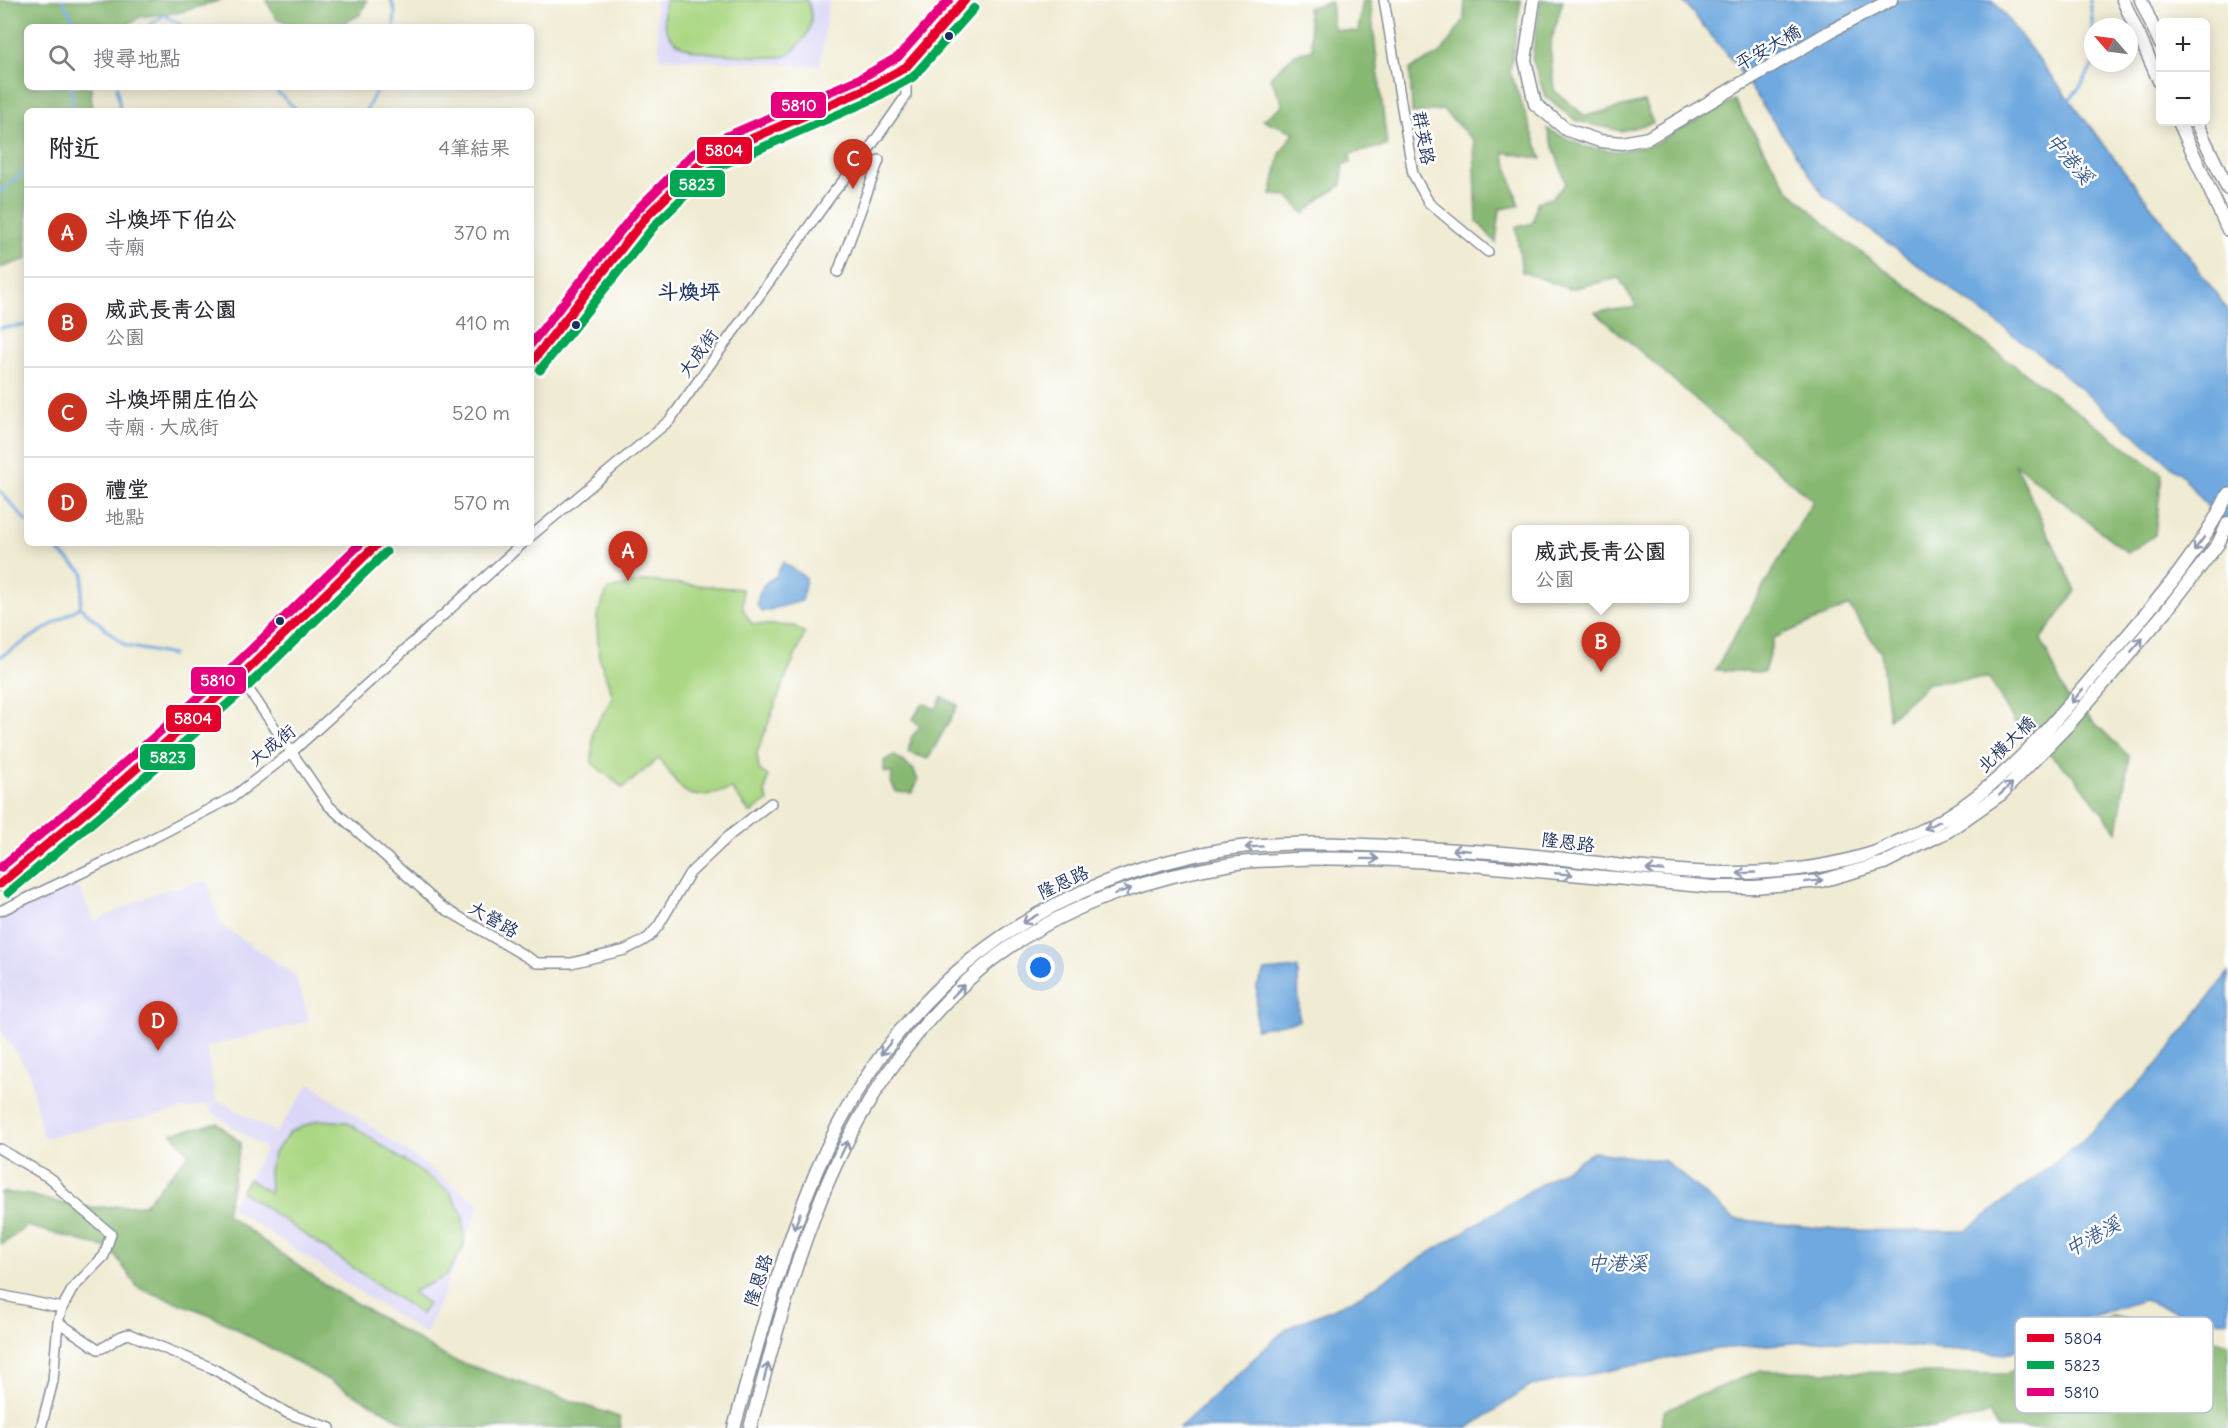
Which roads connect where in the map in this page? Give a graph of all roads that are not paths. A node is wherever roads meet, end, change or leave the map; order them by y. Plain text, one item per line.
1 (965, 0) edge
2 (1384, 0) edge
3 (1534, 0) edge
4 (1891, 0) edge
5 (2123, 0) edge
6 (2141, 0) edge
7 (2156, 34) edge
8 (906, 67) junction
9 (2156, 74) edge
10 (2181, 126) edge
11 (2198, 126) edge
12 (879, 160) dead end
13 (2228, 189) edge
14 (2228, 230) edge
15 (1488, 252) dead end
16 (838, 272) dead end
17 (534, 359) edge
18 (2228, 494) edge
19 (2228, 523) edge
20 (534, 533) edge
21 (375, 546) edge
22 (520, 546) edge
23 (240, 677) junction
24 (293, 751) junction
25 (771, 803) dead end
26 (1713, 874) joint
27 (0, 884) edge
28 (1713, 887) joint
29 (0, 911) edge
30 (0, 1149) edge
31 (0, 1295) edge
32 (62, 1308) junction
33 (58, 1322) junction
34 (41, 1428) edge
35 (330, 1428) edge
36 (734, 1428) edge
37 (750, 1428) edge

1 - 8 main road
2 - 15 street, 群英路
3 - 4 main road, 平安大橋
5 - 9 main road
6 - 7 main road
8 - 17 main road
8 - 20 street, 大成街
10 - 14 main road
11 - 13 main road
12 - 16 street
18 -> 26 main road, 北橫大橋
28 -> 19 main road, 北橫大橋
21 - 23 main road
22 - 24 street, 大成街
23 - 24 street, 大營路
23 - 27 main road
24 - 25 street, 大營路
24 - 29 street, 大成街
26 -> 36 main road, 隆恩路
37 -> 28 main road, 隆恩路
30 - 32 street
31 - 32 street
32 - 33 street
33 - 34 street
33 - 35 street

